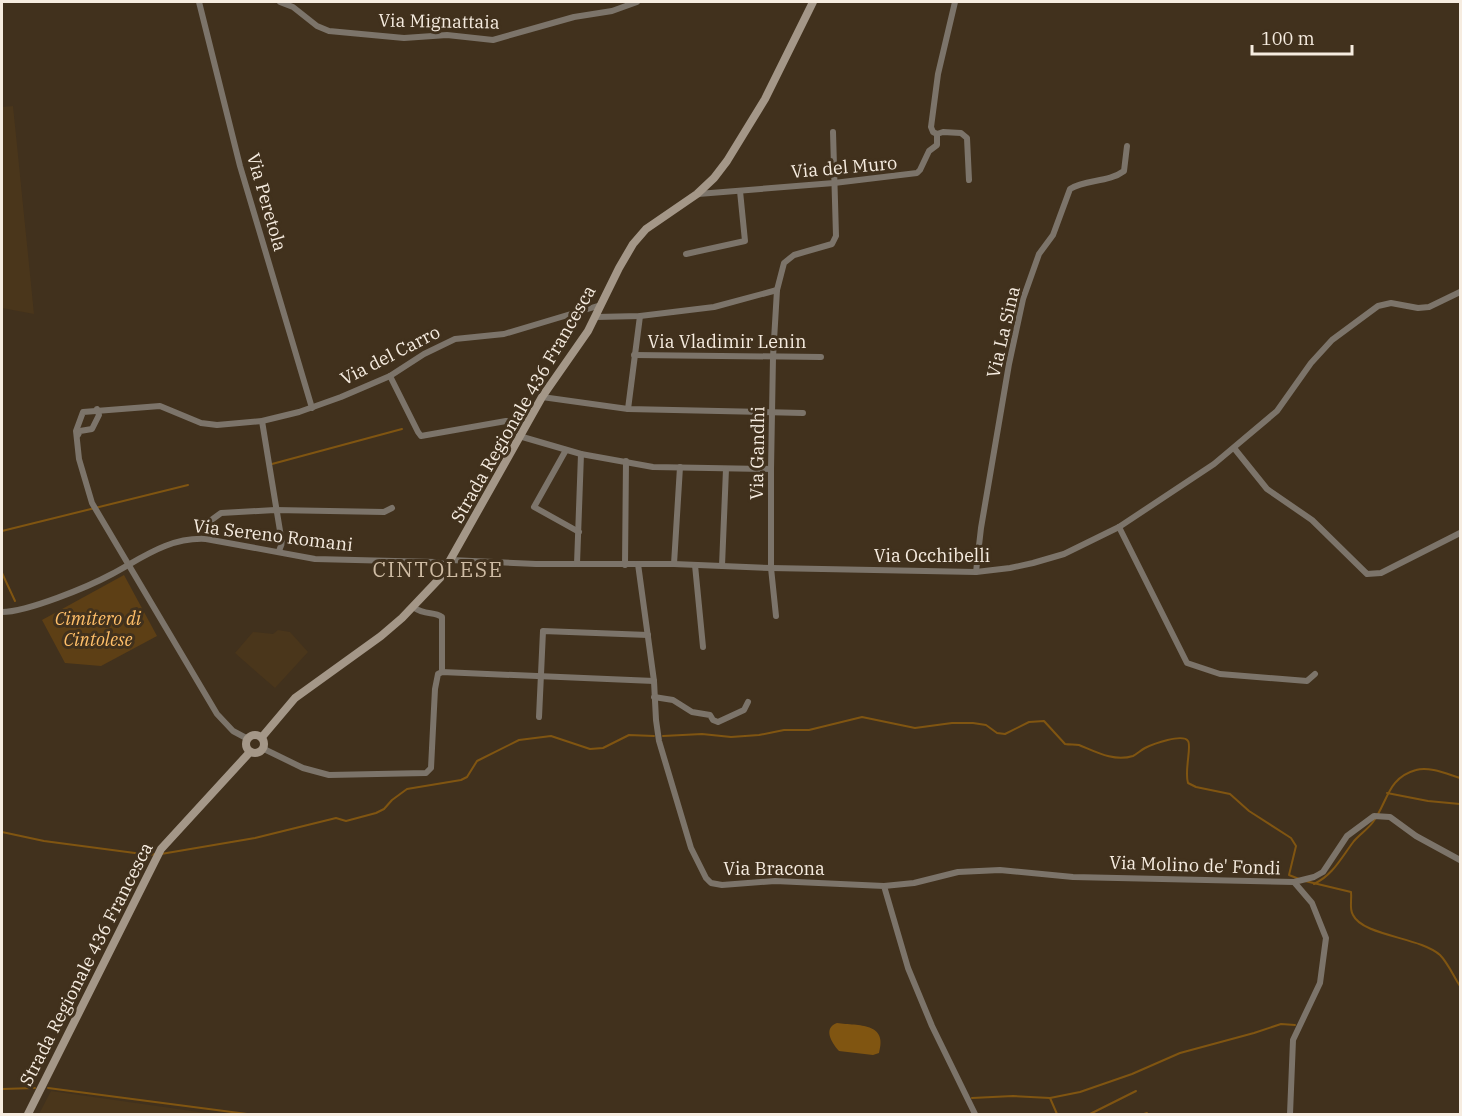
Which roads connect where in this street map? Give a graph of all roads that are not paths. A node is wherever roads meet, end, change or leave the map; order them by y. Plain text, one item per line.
1 (199, 2) edge
2 (280, 2) edge
3 (637, 2) edge
4 (813, 2) edge
5 (955, 2) edge
6 (833, 132) dead end
7 (937, 134) junction
8 (1127, 146) dead end
9 (969, 180) dead end
10 (834, 183) junction
11 (740, 191) junction
12 (697, 194) junction
13 (686, 254) dead end
14 (777, 290) junction
15 (1461, 292) edge
16 (602, 305) junction
17 (640, 316) junction
18 (596, 317) junction
19 (634, 355) junction
20 (773, 357) junction
21 (820, 357) dead end
22 (390, 376) junction
23 (542, 397) junction
24 (312, 408) junction
25 (628, 409) junction
26 (97, 410) junction
27 (773, 412) junction
28 (803, 413) dead end
29 (261, 421) junction
30 (525, 426) junction
31 (519, 436) junction
32 (77, 439) junction
33 (1234, 448) junction
34 (566, 450) junction
35 (581, 453) junction
36 (626, 461) junction
37 (680, 467) junction
38 (726, 468) junction
39 (771, 470) junction
40 (392, 508) dead end
41 (275, 510) junction
42 (1119, 527) junction
43 (579, 532) junction
44 (1461, 533) edge
45 (206, 539) junction
46 (279, 551) junction
47 (449, 563) junction
48 (577, 564) junction
49 (638, 564) junction
50 (674, 564) junction
51 (128, 565) junction
52 (625, 565) junction
53 (695, 565) junction
54 (722, 566) junction
55 (771, 568) junction
56 (976, 572) junction
57 (413, 607) junction
58 (2, 612) edge
59 (776, 616) dead end
60 (648, 636) junction
61 (702, 647) dead end
62 (442, 672) junction
63 (1315, 674) dead end
64 (540, 676) junction
65 (654, 681) junction
66 (654, 697) junction
67 (748, 702) dead end
68 (538, 717) dead end
69 (262, 737) junction
70 (248, 739) junction
71 (264, 748) junction
72 (250, 752) junction
73 (1461, 860) edge
74 (1294, 882) junction
75 (884, 885) junction
76 (28, 1114) edge
77 (975, 1114) edge
78 (1290, 1114) edge

1 - 24 street, Via Peretola
2 - 3 street, Via Mignattaia
4 - 12 street, Strada Regionale 436 Francesca
5 - 7 street
6 - 10 street
7 - 9 street
7 - 10 street, Via del Muro
8 - 56 street, Via La Sina
10 - 11 street, Via del Muro
10 - 14 street, Via Gandhi
11 - 12 street, Via del Muro
11 - 13 street
12 - 16 street, Strada Regionale 436 Francesca
14 - 17 street
14 - 20 street, Via Gandhi
15 - 33 street, Via Occhibelli
16 - 18 street, Strada Regionale 436 Francesca
16 - 22 street, Via del Carro
17 - 18 street
17 - 19 street
18 - 23 street, Strada Regionale 436 Francesca
19 - 20 street, Via Vladimir Lenin
19 - 25 street
20 - 21 street, Via Vladimir Lenin
20 - 27 street, Via Gandhi
22 - 24 street, Via del Carro
22 - 30 street
23 - 25 street
23 - 30 street, Strada Regionale 436 Francesca
24 - 29 street, Via del Carro
25 - 27 street
26 - 29 street, Via del Carro
26 - 32 street
26 - 32 street
27 - 28 street
27 - 39 street, Via Gandhi
29 - 41 street
30 - 31 street, Strada Regionale 436 Francesca
31 - 34 street
31 - 47 street, Strada Regionale 436 Francesca
32 - 51 street
33 - 42 street, Via Occhibelli
33 - 44 street
34 - 35 street
34 - 43 street
35 - 36 street
35 - 43 street
36 - 37 street
36 - 52 street
37 - 38 street
37 - 50 street
38 - 39 street
38 - 54 street
39 - 55 street, Via Gandhi
40 - 41 street
41 - 45 street
41 - 46 street
42 - 56 street, Via Occhibelli
42 - 63 street
43 - 48 street
45 - 46 street, Via Sereno Romani
45 - 51 street, Via Sereno Romani
46 - 47 street, Via Sereno Romani
47 - 48 street, Via Occhibelli
47 - 57 street, Strada Regionale 436 Francesca
48 - 52 street, Via Occhibelli
49 - 50 street, Via Occhibelli
49 - 52 street, Via Occhibelli
49 - 60 street, Via Bracona
50 - 53 street, Via Occhibelli
51 - 58 street, Via Sereno Romani
51 - 70 street
53 - 54 street, Via Occhibelli
53 - 61 street
54 - 55 street, Via Occhibelli
55 - 56 street, Via Occhibelli
55 - 59 street, Via Gandhi
57 - 62 street
57 - 69 street, Strada Regionale 436 Francesca
60 - 64 street
60 - 65 street, Via Bracona
62 - 64 street
62 - 71 street
64 - 65 street
64 - 68 street
65 - 66 street, Via Bracona
66 - 67 street
66 - 75 street, Via Bracona
69 - 70 street
69 - 71 street
70 - 72 street
71 - 72 street
72 - 76 street, Strada Regionale 436 Francesca
73 - 74 street
74 - 75 street, Via Molino de' Fondi
74 - 78 street, Via Molino de' Fondi
75 - 77 street

